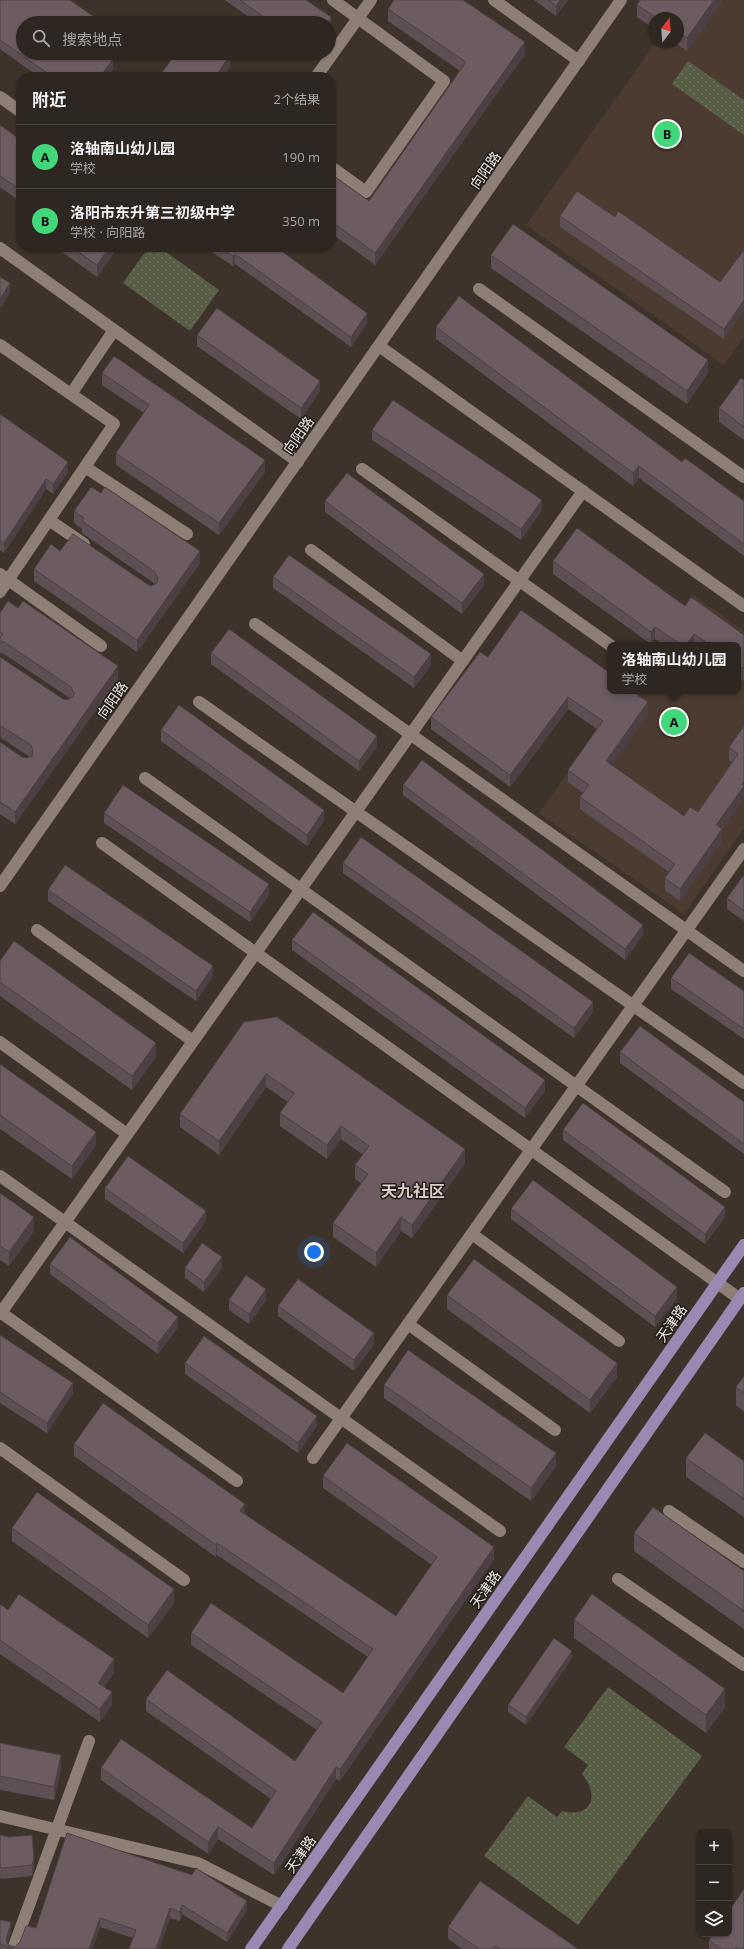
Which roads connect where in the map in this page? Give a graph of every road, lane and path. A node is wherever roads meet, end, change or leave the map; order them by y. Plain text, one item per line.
1 (333, 0) edge
2 (371, 0) edge
3 (494, 0) edge
4 (621, 0) edge
5 (358, 18) junction
6 (336, 49) edge
7 (328, 60) edge
8 (579, 61) junction
9 (320, 72) edge
10 (0, 97) edge
11 (16, 108) edge
12 (336, 171) edge
13 (0, 248) edge
14 (479, 289) dead end
15 (114, 330) junction
16 (0, 345) edge
17 (379, 346) junction
18 (71, 394) junction
19 (298, 462) junction
20 (85, 467) junction
21 (362, 469) dead end
22 (744, 477) edge
23 (583, 491) junction
24 (49, 520) junction
25 (187, 534) dead end
26 (94, 550) edge
27 (312, 550) dead end
28 (4, 577) edge
29 (520, 581) junction
30 (0, 592) edge
31 (744, 606) edge
32 (255, 624) dead end
33 (607, 643) edge
34 (101, 646) dead end
35 (463, 661) junction
36 (199, 702) dead end
37 (411, 735) junction
38 (145, 778) dead end
39 (356, 812) junction
40 (102, 843) dead end
41 (743, 851) edge
42 (4, 871) edge
43 (0, 886) edge
44 (301, 889) junction
45 (37, 930) dead end
46 (687, 930) junction
47 (256, 953) junction
48 (744, 971) edge
49 (633, 1005) junction
50 (193, 1041) junction
51 (0, 1042) edge
52 (744, 1083) edge
53 (577, 1086) junction
54 (128, 1134) junction
55 (532, 1150) junction
56 (0, 1176) edge
57 (725, 1192) dead end
58 (65, 1222) junction
59 (472, 1234) junction
60 (744, 1245) edge
61 (717, 1283) junction
62 (742, 1296) edge
63 (0, 1313) edge
64 (408, 1324) junction
65 (619, 1341) dead end
66 (342, 1418) junction
67 (555, 1430) dead end
68 (0, 1448) edge
69 (313, 1458) dead end
70 (237, 1481) dead end
71 (669, 1511) dead end
72 (500, 1531) dead end
73 (744, 1562) edge
74 (618, 1579) dead end
75 (184, 1580) dead end
76 (744, 1665) edge
77 (89, 1741) dead end
78 (0, 1816) edge
79 (57, 1830) junction
80 (282, 1906) junction
81 (13, 1949) edge
82 (251, 1949) edge
83 (288, 1949) edge

1 - 5 street
2 - 5 street
3 - 8 street
4 - 8 street, 向阳路
5 - 6 street
5 - 12 street
7 - 9 street
8 - 17 street, 向阳路
10 - 11 street
13 - 15 street
14 - 22 street
15 - 18 street
15 - 19 street
16 - 18 street
17 - 19 street, 向阳路
17 - 23 street
18 - 20 street
19 - 42 street, 向阳路
20 - 24 street
20 - 25 street
21 - 29 street
23 - 29 street
23 - 31 street
24 - 26 street
24 - 28 street
27 - 35 street
28 - 30 street
28 - 34 street
29 - 33 street
29 - 35 street
32 - 37 street
35 - 37 street
36 - 39 street
37 - 39 street
37 - 46 street
38 - 44 street
39 - 44 street
39 - 49 street
40 - 47 street
41 - 46 street
42 - 43 street, 向阳路
44 - 47 street
44 - 53 street
45 - 50 street
46 - 48 street
46 - 49 street
47 - 50 street
47 - 55 street
49 - 52 street
49 - 53 street
50 - 54 street
51 - 54 street
53 - 55 street
53 - 57 street
54 - 58 street
55 - 59 street
55 - 61 street
56 - 58 street
58 - 63 street
58 - 66 street
59 - 64 street
59 - 65 street
60 - 61 main road, 天津路
61 - 62 street
61 - 80 main road, 天津路
62 - 83 main road
63 - 70 street
64 - 66 street
64 - 67 street
66 - 69 street
66 - 72 street
68 - 75 street
71 - 73 street
74 - 76 street
77 - 79 street
78 - 79 street
79 - 80 street
79 - 81 street
80 - 82 main road, 天津路

